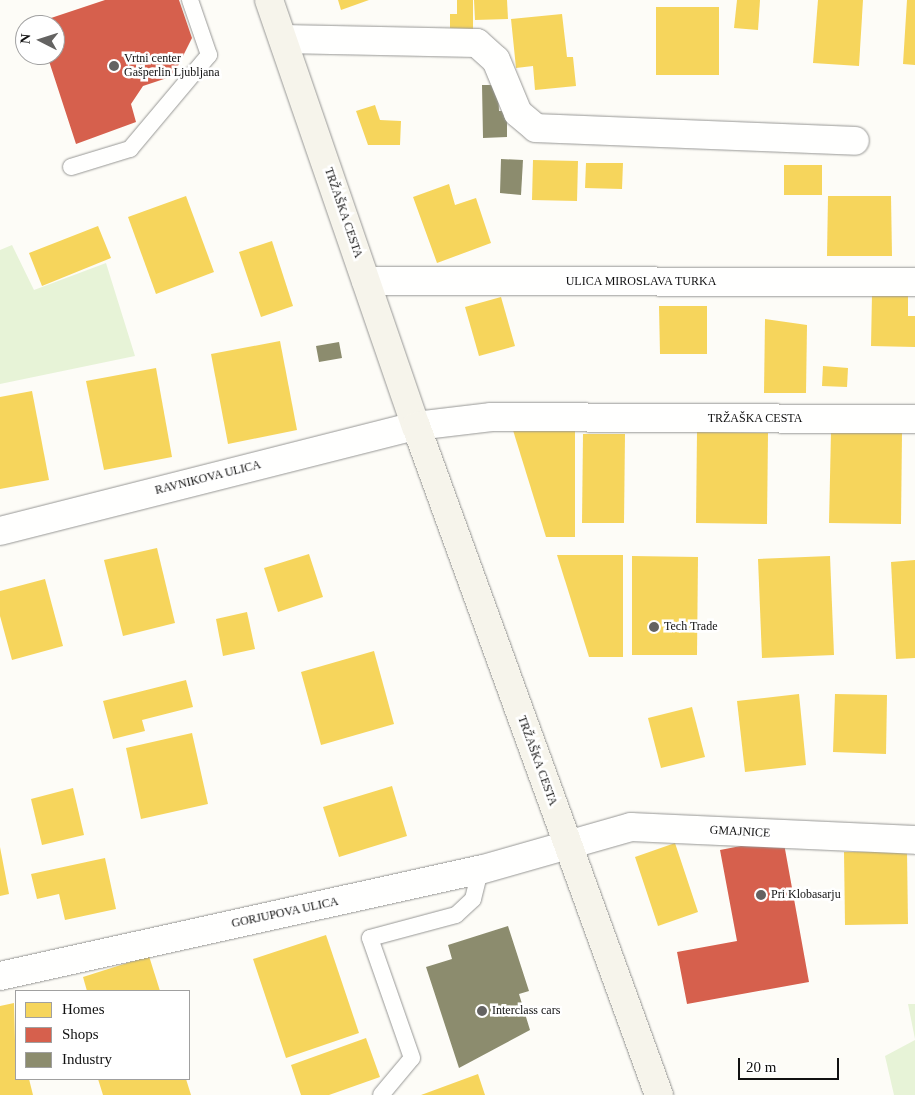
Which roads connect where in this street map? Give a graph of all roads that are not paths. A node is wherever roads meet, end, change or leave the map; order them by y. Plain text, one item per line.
1 (190, 0) edge
2 (269, 0) edge
3 (283, 39) junction
4 (855, 141) dead end
5 (71, 167) dead end
6 (366, 281) junction
7 (915, 282) edge
8 (915, 419) edge
9 (416, 426) junction
10 (0, 531) edge
11 (915, 840) edge
12 (569, 848) junction
13 (480, 870) junction
14 (0, 976) edge
15 (381, 1095) edge
16 (659, 1095) edge

1 - 5 lane
2 - 3 main road, TRŽAŠKA CESTA
3 - 4 street
3 - 6 main road, TRŽAŠKA CESTA
6 - 7 street, ULICA MIROSLAVA TURKA
6 - 9 main road, TRŽAŠKA CESTA
8 - 9 street, TRŽAŠKA CESTA
9 - 10 street, RAVNIKOVA ULICA
9 - 12 main road, TRŽAŠKA CESTA
11 - 12 street, GMAJNICE
12 - 13 street, GORJUPOVA ULICA
12 - 16 main road, TRŽAŠKA CESTA
13 - 14 street, GORJUPOVA ULICA
13 - 15 lane

